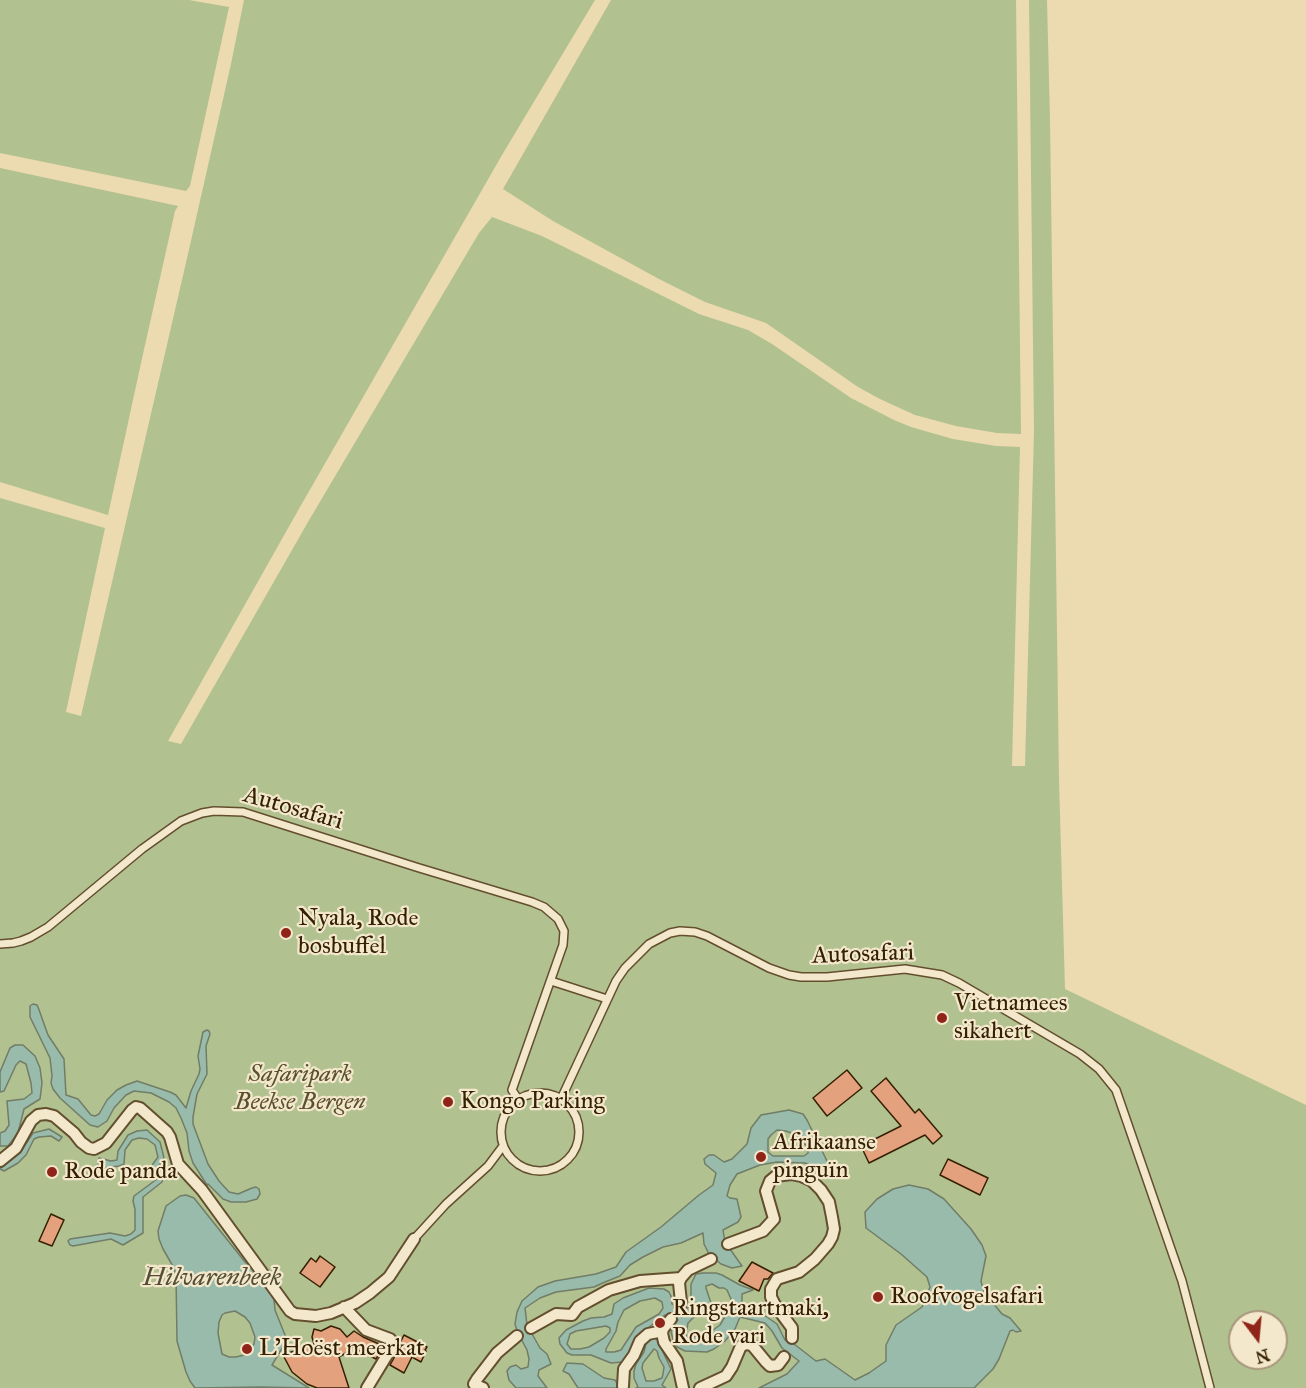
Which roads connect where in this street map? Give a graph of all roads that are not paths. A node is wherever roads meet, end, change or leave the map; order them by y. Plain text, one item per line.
1 (0, 944) edge
2 (552, 981) junction
3 (607, 999) junction
4 (561, 1099) junction
5 (518, 1100) junction
6 (503, 1146) junction
7 (0, 1161) edge
8 (414, 1239) joint
9 (728, 1244) dead end
10 (711, 1259) dead end
11 (681, 1278) junction
12 (680, 1306) dead end
13 (344, 1307) junction
14 (671, 1319) dead end
15 (531, 1328) dead end
16 (662, 1333) junction
17 (517, 1336) dead end
18 (792, 1338) dead end
19 (784, 1358) dead end
20 (726, 1376) junction
21 (623, 1386) dead end
22 (479, 1387) edge
23 (367, 1388) edge
24 (683, 1388) edge
25 (700, 1388) edge
26 (728, 1388) edge
27 (1210, 1388) edge

1 - 2 lane, Autosafari
2 - 3 lane
2 - 5 lane
3 - 4 lane, Autosafari
3 - 27 lane, Autosafari
4 - 5 lane
4 - 6 lane
5 - 6 lane
6 - 8 lane
7 - 13 street
8 - 13 street
9 - 18 street
10 - 11 street
11 - 12 street
11 - 15 street
13 - 23 street
14 - 16 street
16 - 21 street
16 - 24 street
17 - 22 street
19 - 20 street
20 - 25 street
20 - 26 street

